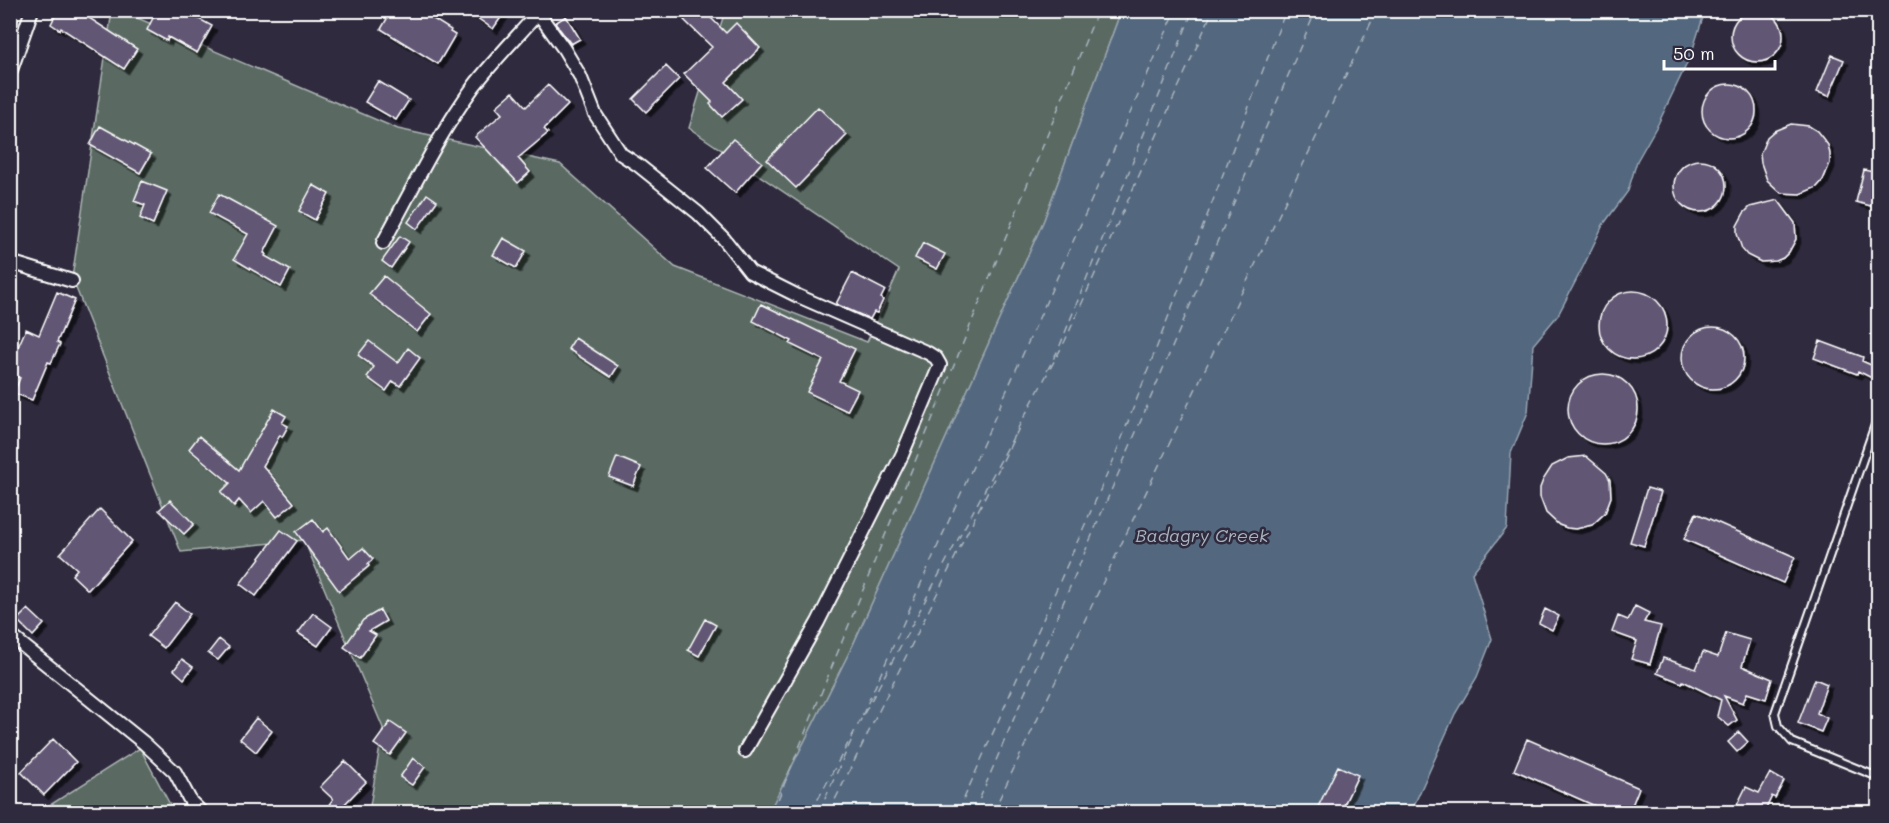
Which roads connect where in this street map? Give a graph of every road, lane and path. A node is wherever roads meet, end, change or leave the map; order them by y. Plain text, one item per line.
1 (32, 10) edge
2 (537, 12) edge
3 (10, 73) edge
4 (383, 243) dead end
5 (10, 262) edge
6 (72, 282) dead end
7 (1878, 416) edge
8 (10, 634) edge
9 (745, 751) dead end
10 (1878, 777) edge
11 (201, 813) edge

1 - 3 street
2 - 4 street
2 - 9 street
5 - 6 street
7 - 10 lane
8 - 11 street

